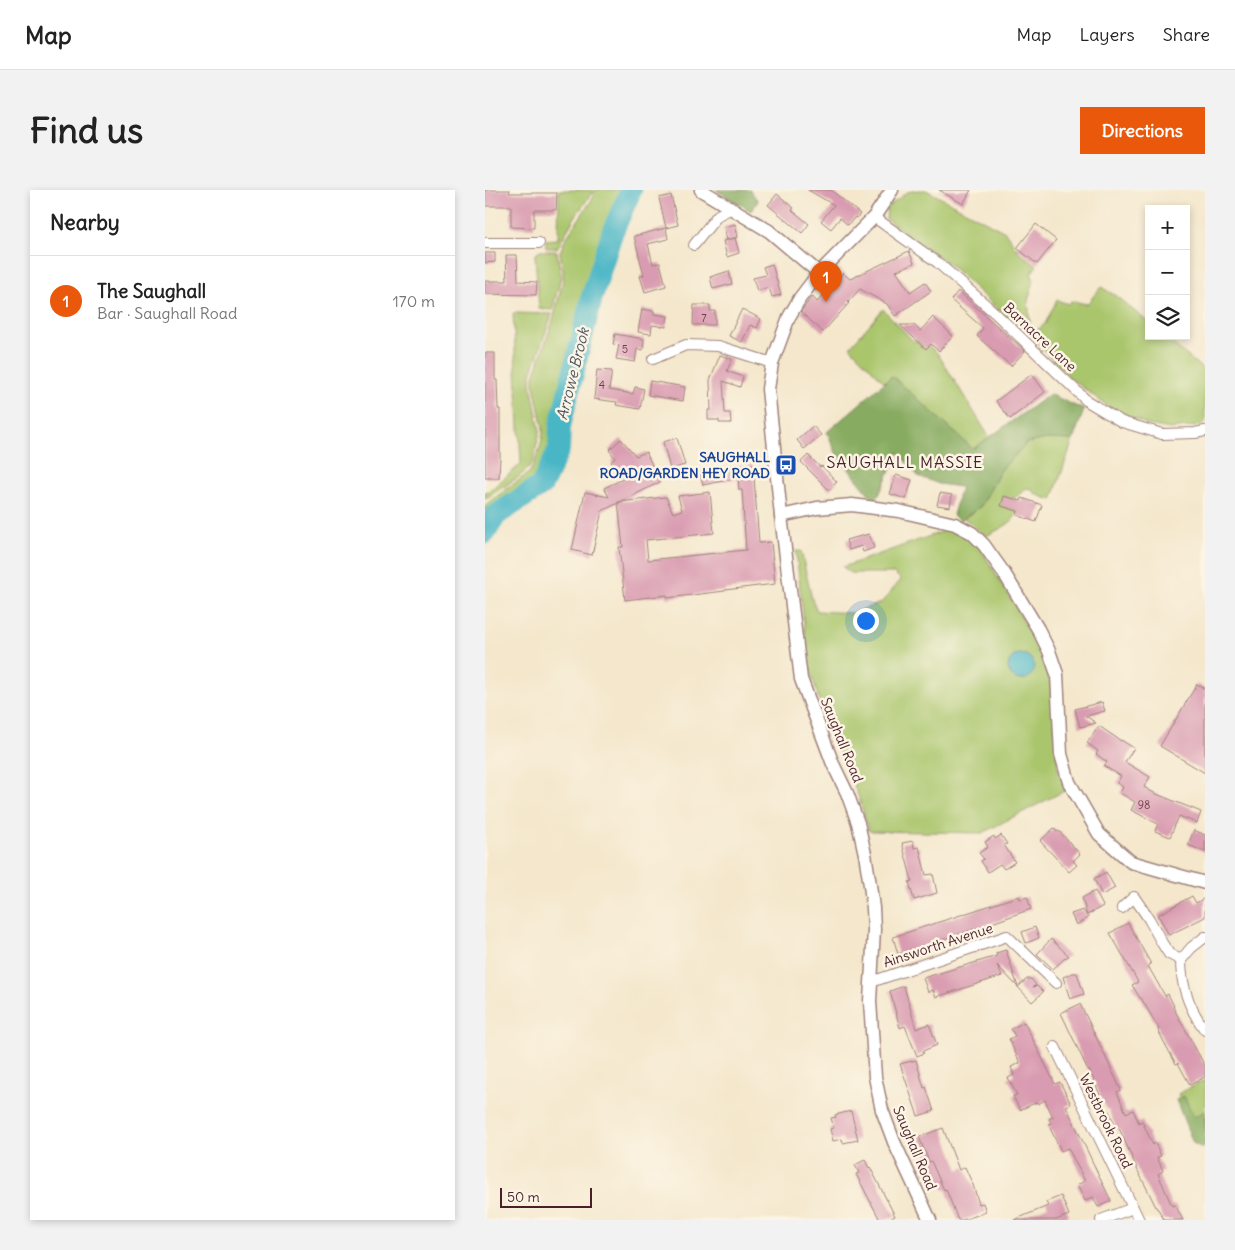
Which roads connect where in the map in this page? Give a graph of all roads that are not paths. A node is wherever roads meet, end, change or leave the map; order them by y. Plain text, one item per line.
1 (701, 190) edge
2 (892, 190) edge
3 (732, 208) junction
4 (874, 217) junction
5 (485, 243) edge
6 (539, 243) dead end
7 (694, 245) dead end
8 (819, 273) junction
9 (653, 359) dead end
10 (772, 363) junction
11 (1205, 431) edge
12 (781, 516) junction
13 (1205, 883) edge
14 (1122, 908) dead end
15 (1205, 937) edge
16 (1181, 960) junction
17 (871, 982) junction
18 (1056, 982) dead end
19 (1205, 1030) edge
20 (1055, 1046) dead end
21 (1133, 1208) junction
22 (930, 1220) edge
23 (1101, 1220) edge
24 (1139, 1220) edge

1 - 3 street
2 - 4 street, Saughall Road
3 - 7 street
3 - 8 street
4 - 8 street, Saughall Road
4 - 11 street, Barnacre Lane
5 - 6 street
8 - 10 street, Saughall Road
9 - 10 street
10 - 12 street, Saughall Road
12 - 13 street
12 - 17 street, Saughall Road
14 - 16 street
15 - 16 street
16 - 19 street
17 - 18 street, Ainsworth Avenue
17 - 22 street, Saughall Road
20 - 21 street, Westbrook Road
21 - 23 street
21 - 24 street, Westbrook Road

